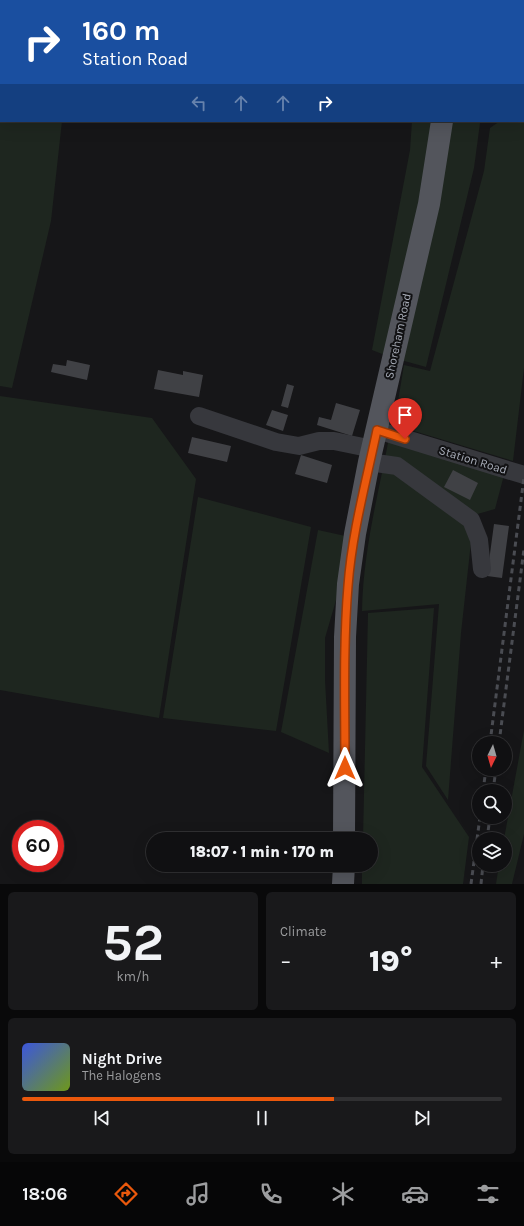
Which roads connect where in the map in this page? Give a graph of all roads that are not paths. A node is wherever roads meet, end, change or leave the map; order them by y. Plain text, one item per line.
1 (442, 122) edge
2 (199, 416) dead end
3 (373, 447) junction
4 (524, 475) edge
5 (482, 569) dead end
6 (344, 832) edge
7 (344, 872) edge
8 (343, 884) edge

1 - 3 main road, Shoreham Road
2 - 3 street
3 - 4 street, Station Road
3 - 5 street
3 - 6 main road, Shoreham Road
7 - 8 main road

